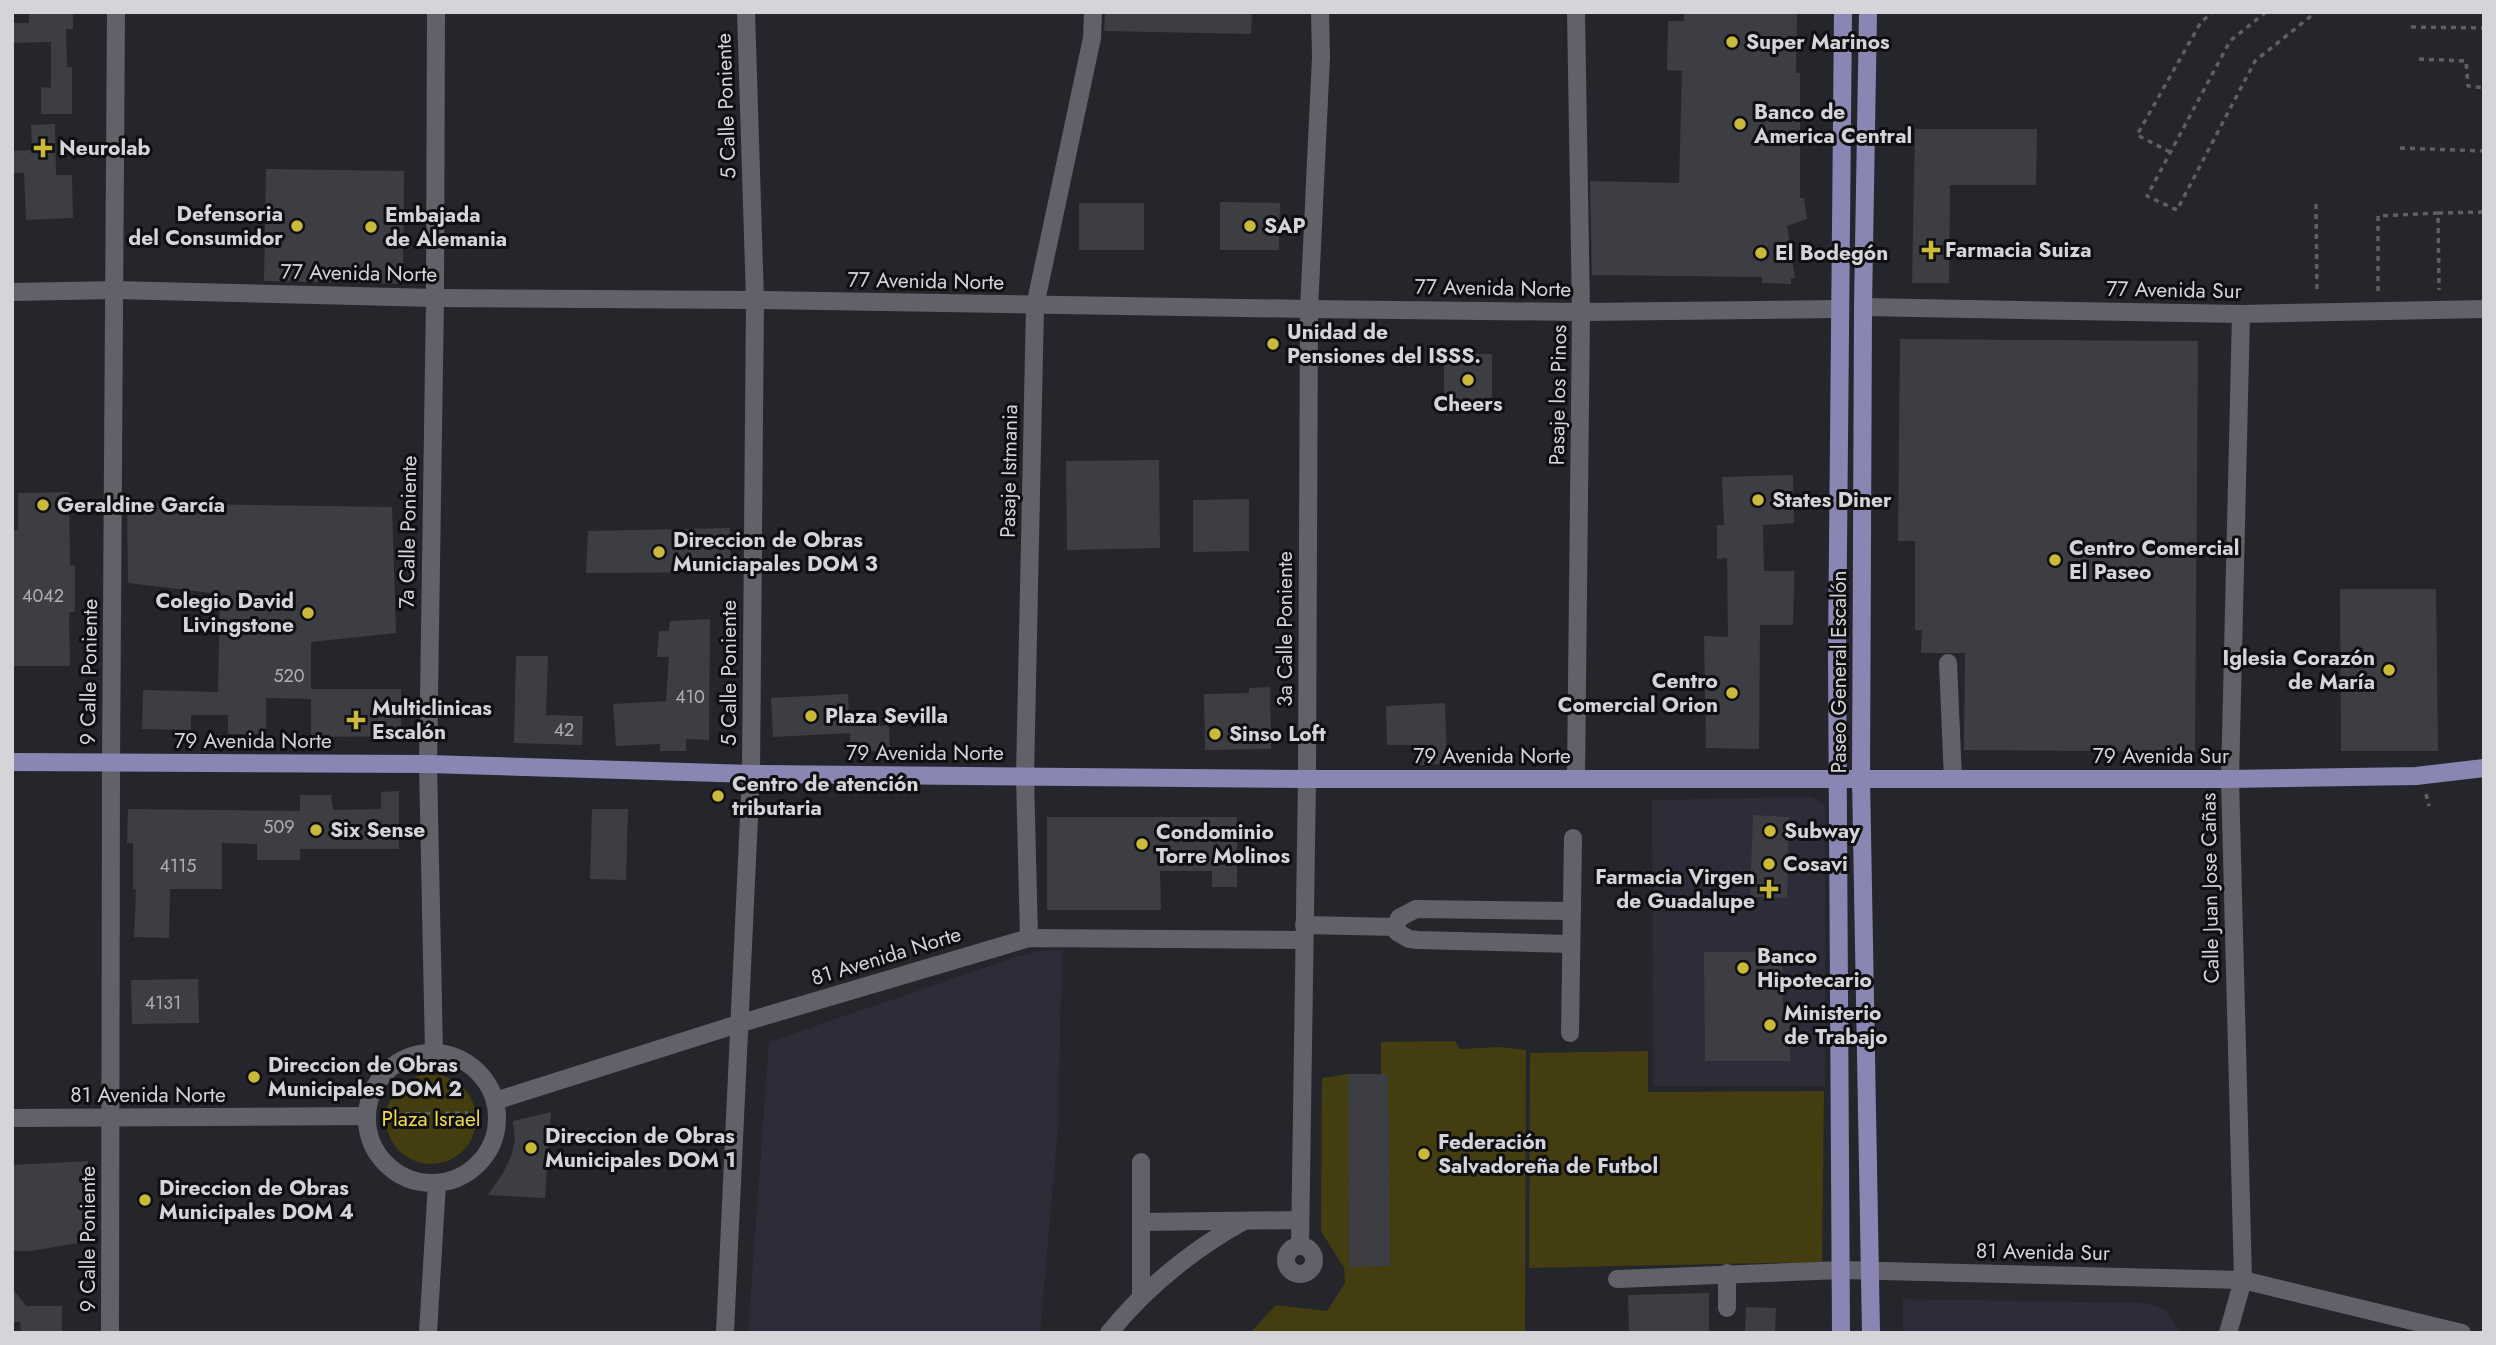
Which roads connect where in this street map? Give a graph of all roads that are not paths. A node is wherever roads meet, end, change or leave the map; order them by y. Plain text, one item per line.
1 (117, 12) edge
2 (436, 12) edge
3 (746, 12) edge
4 (1093, 12) edge
5 (1320, 12) edge
6 (1576, 12) edge
7 (1843, 12) edge
8 (1868, 12) edge
9 (115, 290) junction
10 (12, 292) edge
11 (435, 298) junction
12 (755, 300) junction
13 (1035, 306) junction
14 (1863, 307) junction
15 (1309, 309) junction
16 (1839, 309) junction
17 (2484, 309) edge
18 (1581, 312) junction
19 (2241, 314) junction
20 (1948, 663) dead end
21 (12, 762) edge
22 (111, 764) junction
23 (428, 764) junction
24 (2484, 768) edge
25 (751, 775) junction
26 (1025, 776) junction
27 (1861, 778) junction
28 (1307, 779) junction
29 (1576, 779) junction
30 (1837, 779) junction
31 (1953, 779) junction
32 (2230, 779) junction
33 (1573, 838) dead end
34 (1572, 911) junction
35 (1396, 927) junction
36 (1304, 933) junction
37 (1029, 938) junction
38 (1571, 944) junction
39 (738, 1024) junction
40 (1570, 1033) dead end
41 (434, 1052) junction
42 (495, 1101) junction
43 (367, 1116) junction
44 (12, 1118) edge
45 (111, 1118) junction
46 (1140, 1163) dead end
47 (437, 1183) junction
48 (1300, 1220) junction
49 (1244, 1221) junction
50 (1141, 1222) junction
51 (1300, 1245) dead end
52 (1842, 1270) junction
53 (1870, 1270) junction
54 (1727, 1273) junction
55 (1617, 1279) dead end
56 (2243, 1280) junction
57 (1141, 1296) junction
58 (1727, 1308) dead end
59 (110, 1333) edge
60 (428, 1333) edge
61 (725, 1333) edge
62 (1109, 1333) edge
63 (1841, 1333) edge
64 (1871, 1333) edge
65 (2228, 1333) edge
66 (2462, 1333) edge

1 - 9 street, 9 Calle Poniente
2 - 11 street, 7a Calle Poniente
3 - 12 street, 5 Calle Poniente
4 - 13 street, Pasaje Istmania
5 - 15 street, 3a Calle Poniente
6 - 18 street, Pasaje los Pinos
7 - 16 main road, Paseo General Escalón
8 - 14 main road, Paseo General Escalón
9 - 10 street, 77 Avenida Norte
9 - 11 street, 77 Avenida Norte
9 - 22 street, 9 Calle Poniente
11 - 12 street, 77 Avenida Norte
11 - 23 street, 7a Calle Poniente
12 - 13 street, 77 Avenida Norte
12 - 25 street, 5 Calle Poniente
13 - 15 street, 77 Avenida Norte
13 - 26 street, Pasaje Istmania
14 - 19 street, 77 Avenida Sur
14 - 27 main road, Paseo General Escalón
15 - 18 street, 77 Avenida Norte
15 - 28 street, 3a Calle Poniente
16 - 18 street, 77 Avenida Norte
16 - 30 main road, Paseo General Escalón
17 - 19 street, 77 Avenida Sur
18 - 29 street, Pasaje los Pinos
19 - 32 street, Calle Juan Jose Cañas
20 - 31 street
21 - 22 main road, 79 Avenida Norte
22 - 23 main road, 79 Avenida Norte
22 - 45 street, 9 Calle Poniente
23 - 25 main road, 79 Avenida Norte
23 - 41 street, 7a Calle Poniente
24 - 32 main road, 79 Avenida Sur
25 - 26 main road, 79 Avenida Norte
25 - 39 street, 5 Calle Poniente
26 - 28 main road, 79 Avenida Norte
26 - 37 street, Pasaje Istmania
27 - 30 main road, 79 Avenida Sur
27 - 31 main road, 79 Avenida Sur
27 - 53 main road, Paseo General Escalón
28 - 29 main road, 79 Avenida Norte
28 - 36 street, 3a Calle Poniente
29 - 30 main road, 79 Avenida Norte
30 - 52 main road, Paseo General Escalón
31 - 32 main road, 79 Avenida Sur
32 - 56 street, Calle Juan Jose Cañas
33 - 34 street
34 - 35 street
34 - 38 street
35 - 36 street, 81 Avenida Norte
35 - 38 street
36 - 37 street, 81 Avenida Norte
36 - 48 street, 3a Calle Poniente
37 - 39 street, 81 Avenida Norte
38 - 40 street
39 - 42 street, 81 Avenida Norte
39 - 61 street, 5 Calle Poniente
41 - 42 street
41 - 43 street
42 - 47 street
43 - 45 street, 81 Avenida Norte
43 - 47 street
44 - 45 street, 81 Avenida Norte
45 - 59 street, 9 Calle Poniente
46 - 50 street
47 - 60 street
48 - 49 street
48 - 51 street, 3a Calle Poniente
49 - 50 street
49 - 57 street
50 - 57 street
52 - 53 street, 81 Avenida Sur
52 - 54 street, 81 Avenida Sur
52 - 63 main road, Paseo General Escalón
53 - 56 street, 81 Avenida Sur
53 - 64 main road, Paseo General Escalón
54 - 55 street, 81 Avenida Sur
54 - 58 street
56 - 65 street, Calle Juan Jose Cañas
56 - 66 street, 81 Avenida Sur
57 - 62 street

